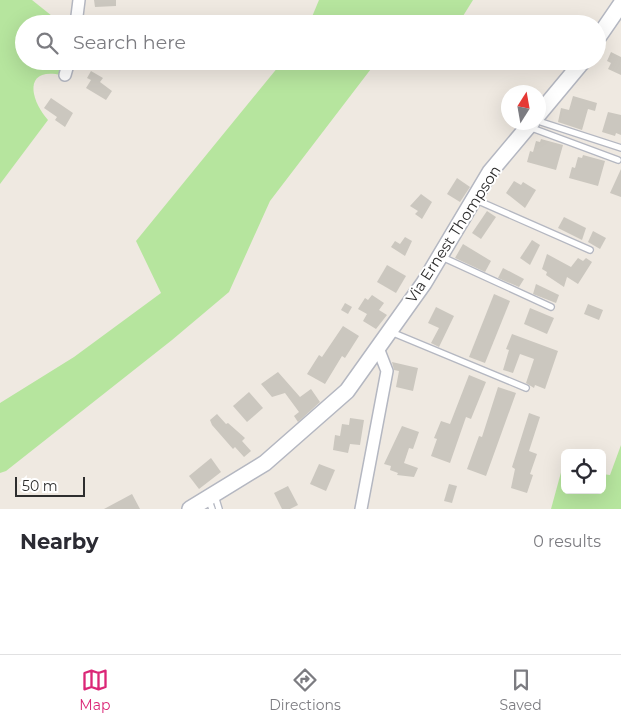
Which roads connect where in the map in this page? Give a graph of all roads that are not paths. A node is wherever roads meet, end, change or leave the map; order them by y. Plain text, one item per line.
1 (79, 0) edge
2 (621, 4) edge
3 (77, 15) edge
4 (606, 26) edge
5 (66, 70) edge
6 (576, 70) edge
7 (65, 75) dead end
8 (546, 107) edge
9 (546, 124) edge
10 (546, 126) edge
11 (527, 130) edge
12 (621, 148) edge
13 (618, 160) dead end
14 (474, 199) junction
15 (590, 250) dead end
16 (440, 256) junction
17 (552, 307) dead end
18 (390, 331) junction
19 (378, 348) junction
20 (526, 388) dead end
21 (212, 500) edge
22 (190, 509) edge
23 (219, 509) edge
24 (361, 509) edge

1 - 3 street
2 - 4 street
5 - 7 street
6 - 8 street, Via Ernest Thompson
9 - 12 lane
10 - 13 lane
11 - 14 street, Via Ernest Thompson
14 - 15 lane
14 - 16 street, Via Ernest Thompson
16 - 17 lane
16 - 18 street, Via Ernest Thompson
18 - 19 street, Via Ernest Thompson
18 - 20 lane
19 - 21 street, Via Ernest Thompson
19 - 24 street
21 - 22 street, Via Ernest Thompson
21 - 23 lane

